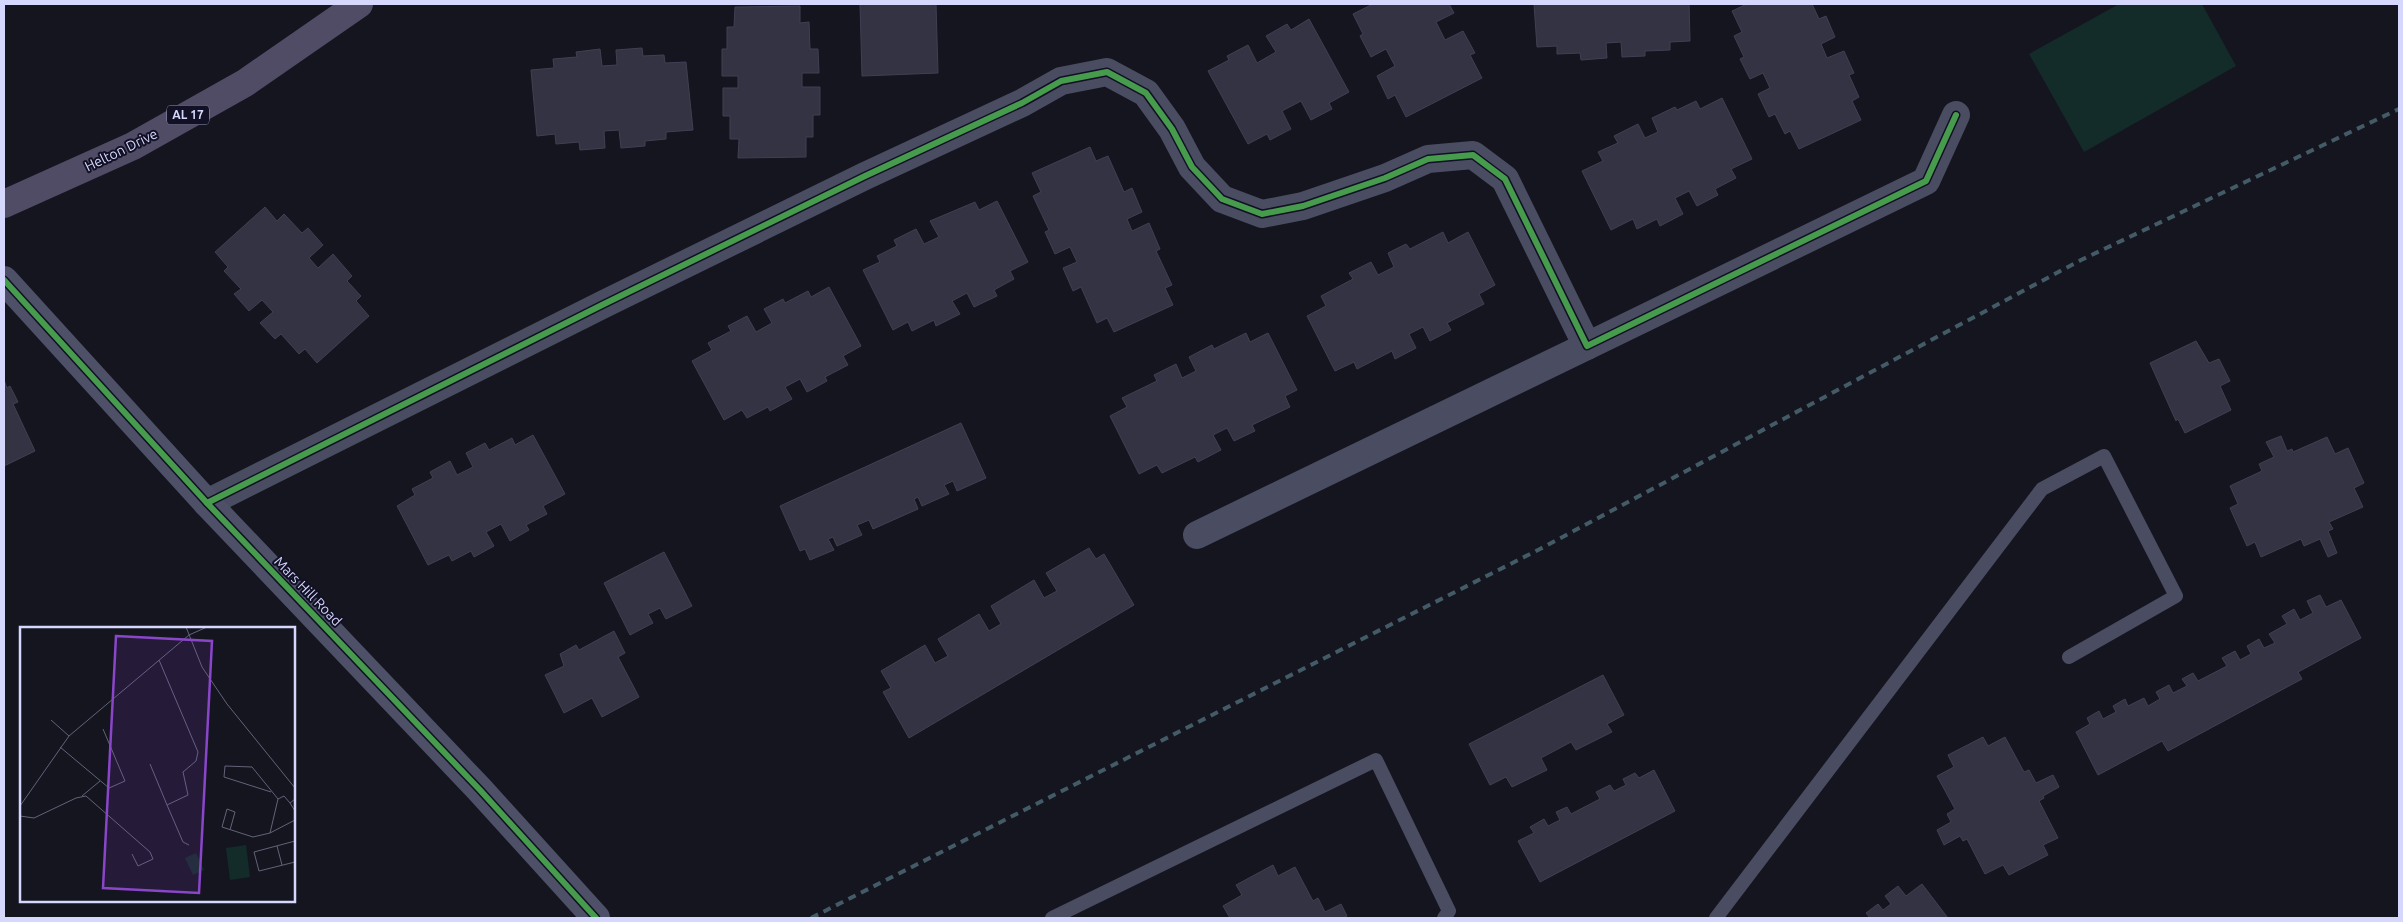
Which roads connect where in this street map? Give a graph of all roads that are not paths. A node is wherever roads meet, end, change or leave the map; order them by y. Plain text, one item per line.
1 (359, 4) edge
2 (1956, 115) dead end
3 (4, 204) edge
4 (4, 280) edge
5 (1587, 346) junction
6 (207, 502) junction
7 (1197, 535) dead end
8 (2069, 657) dead end
9 (596, 918) edge
10 (1052, 918) edge
11 (1444, 918) edge
12 (1716, 918) edge

1 - 3 main road, Helton Drive / AL 17
2 - 5 street
4 - 6 street, Mars Hill Road
5 - 6 street
5 - 7 street
6 - 9 street, Mars Hill Road
8 - 12 lane
10 - 11 lane

